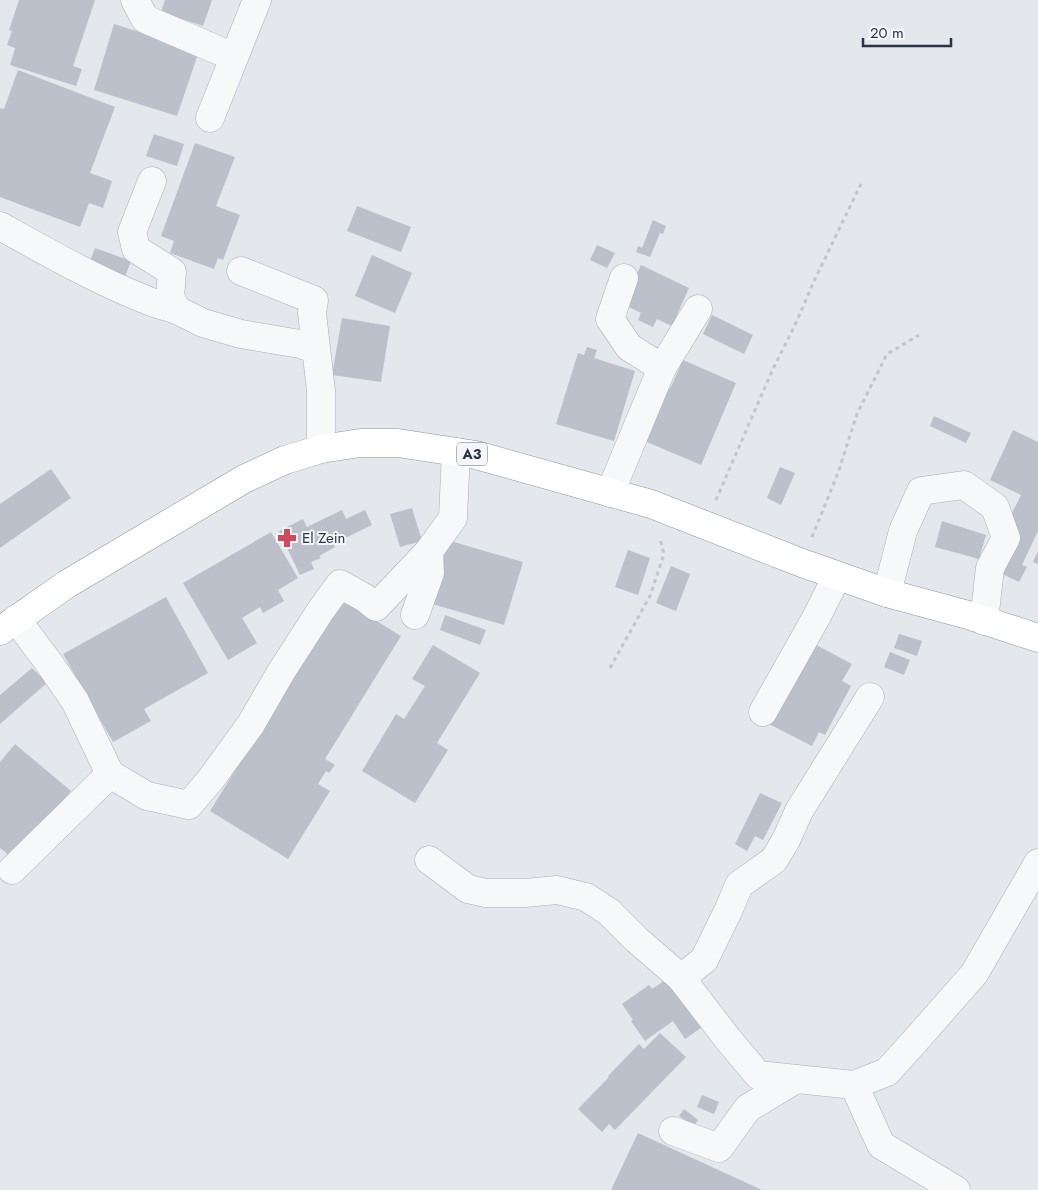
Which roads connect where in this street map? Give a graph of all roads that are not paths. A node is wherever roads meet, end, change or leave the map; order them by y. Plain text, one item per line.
1 (257, 0) edge
2 (143, 6) edge
3 (234, 57) junction
4 (210, 118) dead end
5 (152, 181) dead end
6 (0, 226) edge
7 (241, 271) dead end
8 (624, 278) dead end
9 (698, 309) dead end
10 (177, 310) junction
11 (315, 349) junction
12 (662, 368) junction
13 (321, 449) junction
14 (456, 452) junction
15 (610, 493) junction
16 (429, 551) junction
17 (837, 576) junction
18 (887, 594) junction
19 (415, 615) dead end
20 (984, 621) junction
21 (8, 625) edge
22 (1038, 638) edge
23 (870, 697) dead end
24 (763, 712) dead end
25 (110, 774) junction
26 (429, 860) dead end
27 (1038, 863) edge
28 (12, 870) dead end
29 (681, 978) junction
30 (796, 1079) junction
31 (854, 1085) junction
32 (674, 1131) dead end
33 (956, 1190) edge

1 - 3 street
2 - 3 street
3 - 4 street
5 - 10 street
6 - 10 street
7 - 11 street
8 - 12 street
9 - 12 street
10 - 11 street
11 - 13 street
12 - 15 street
13 - 14 highway, A3
13 - 21 highway, A3
14 - 15 highway, A3
14 - 16 street
15 - 17 highway, A3
16 - 19 street
16 - 25 street
17 - 18 highway, A3
17 - 24 street
18 - 20 highway, A3
18 - 20 street
20 - 22 highway, A3
21 - 25 street
23 - 29 street
25 - 28 street
26 - 29 street
27 - 31 street
29 - 30 street
30 - 31 street
30 - 32 street
31 - 33 street

